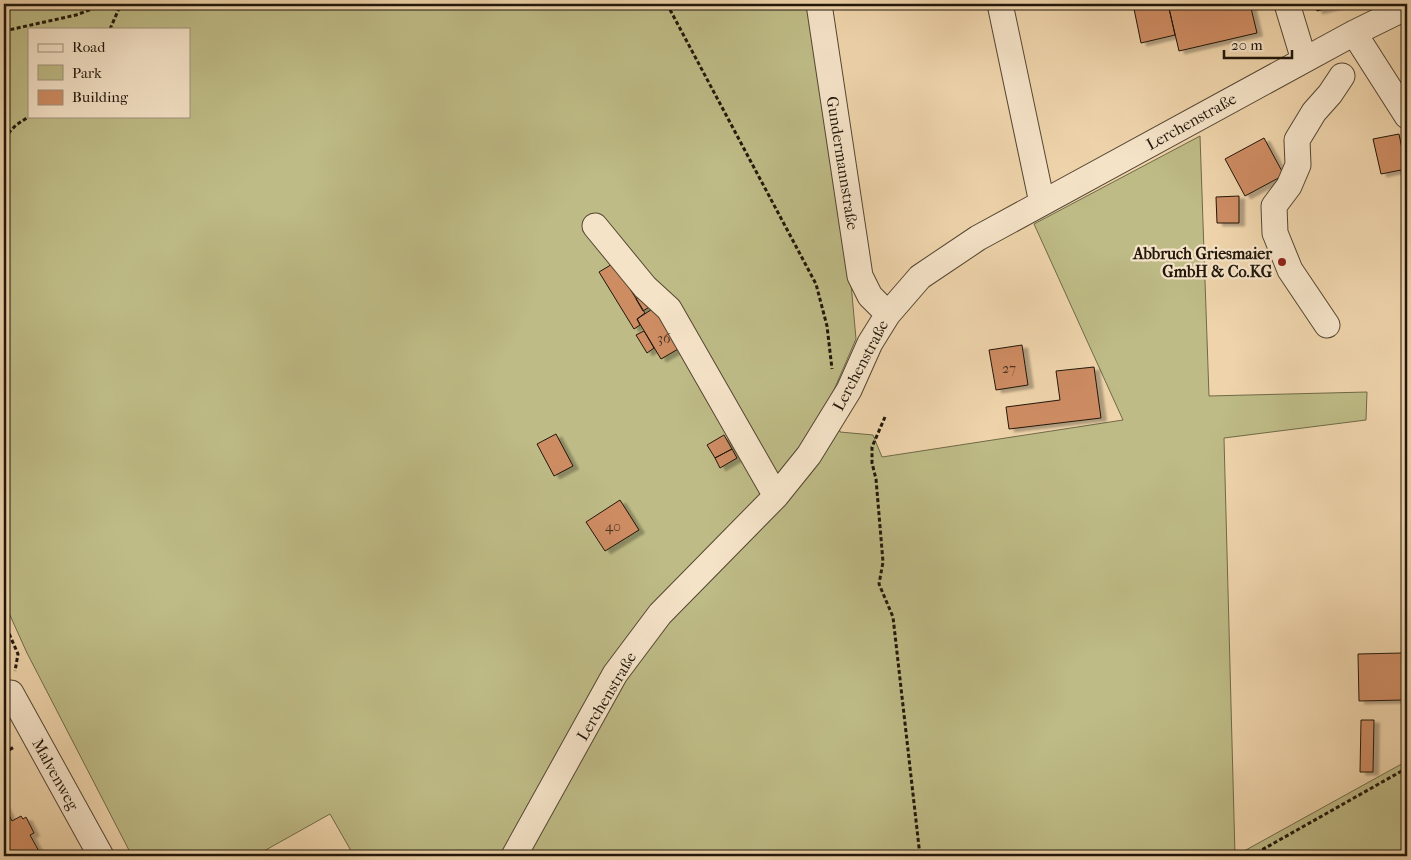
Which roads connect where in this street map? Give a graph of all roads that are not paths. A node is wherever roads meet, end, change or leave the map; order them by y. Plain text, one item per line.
1 (819, 4) edge
2 (1000, 4) edge
3 (1287, 4) edge
4 (1407, 7) edge
5 (1354, 33) junction
6 (1304, 60) junction
7 (1342, 76) dead end
8 (1407, 116) edge
9 (1042, 203) junction
10 (595, 226) dead end
11 (888, 314) junction
12 (1327, 325) dead end
13 (776, 496) junction
14 (12, 693) road end
15 (101, 856) edge
16 (514, 856) edge

1 - 11 street, Gundermannstraße
2 - 9 street
3 - 6 street
4 - 5 street, Lerchenstraße
5 - 6 street, Lerchenstraße
5 - 8 street
6 - 9 street, Lerchenstraße
7 - 12 street
9 - 11 street, Lerchenstraße
10 - 13 street
11 - 13 street, Lerchenstraße
13 - 16 street, Lerchenstraße
14 - 15 street, Malvenweg

